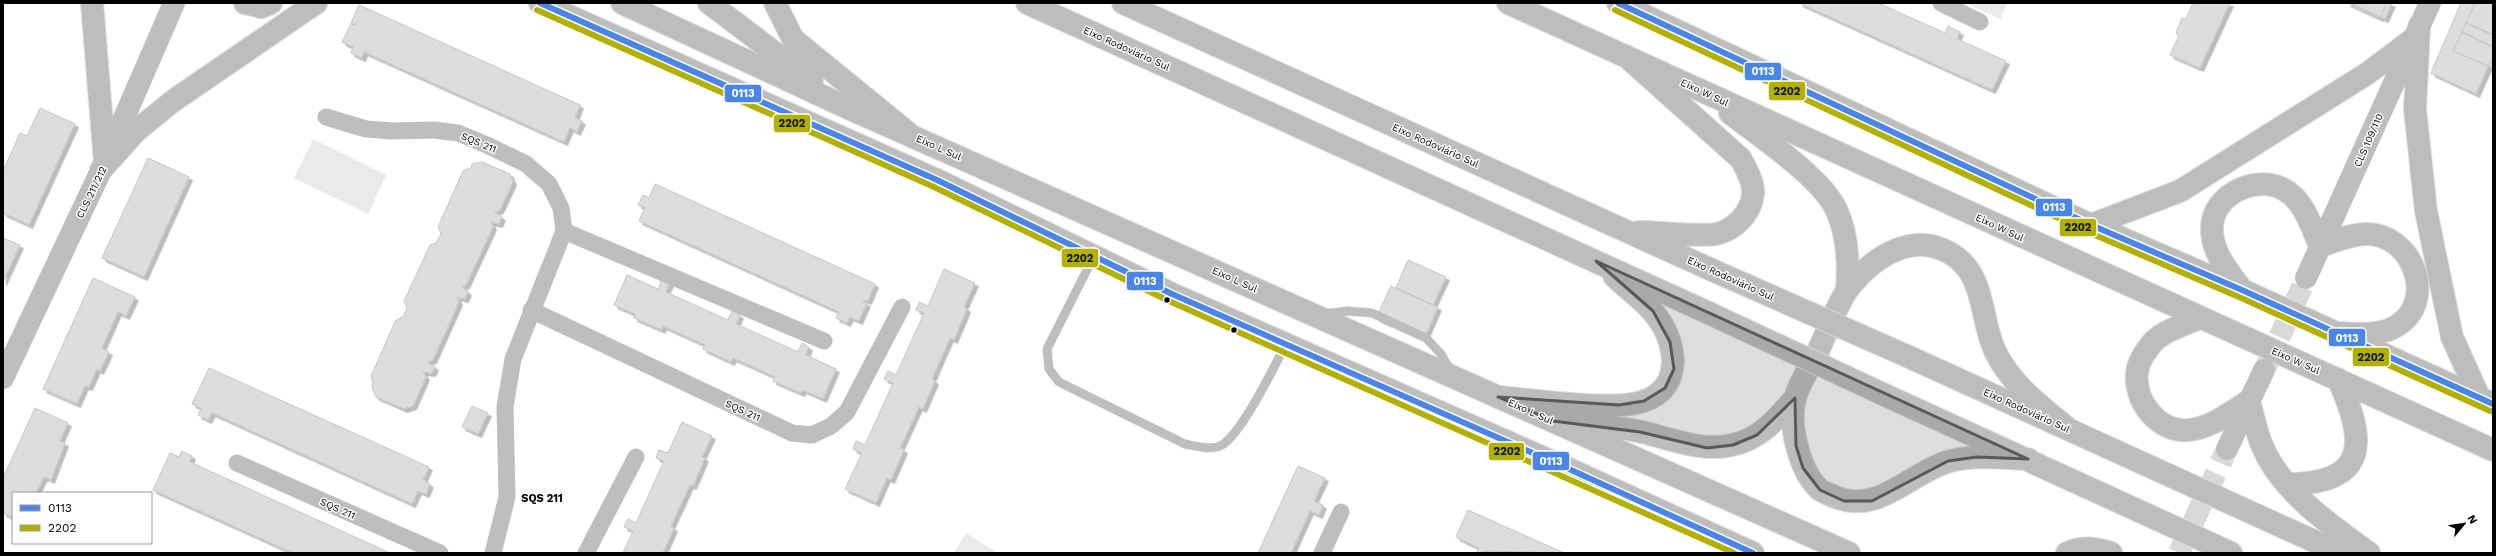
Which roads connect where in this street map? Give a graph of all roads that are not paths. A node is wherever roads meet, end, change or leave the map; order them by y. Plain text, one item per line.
1 (92, 3) edge
2 (174, 3) edge
3 (245, 3) edge
4 (271, 3) edge
5 (316, 3) edge
6 (540, 3) edge
7 (622, 3) edge
8 (709, 3) edge
9 (775, 3) edge
10 (1027, 3) edge
11 (1123, 3) edge
12 (1508, 3) edge
13 (1618, 3) edge
14 (1941, 3) edge
15 (2430, 3) edge
16 (1980, 22) dead end
17 (2416, 33) junction
18 (1626, 56) junction
19 (1702, 91) junction
20 (846, 107) junction
21 (326, 117) dead end
22 (907, 132) junction
23 (103, 166) junction
24 (2091, 225) junction
25 (564, 231) junction
26 (1628, 231) junction
27 (2320, 246) junction
28 (1094, 256) junction
29 (1596, 261) junction
30 (2306, 278) tunnel mouth
31 (1847, 290) junction
32 (2242, 290) junction
33 (902, 307) dead end
34 (531, 310) junction
35 (2200, 318) junction
36 (2335, 333) junction
37 (824, 341) dead end
38 (1286, 344) junction
39 (2264, 370) tunnel mouth
40 (3, 378) edge
41 (2338, 379) junction
42 (1498, 397) junction
43 (1795, 398) junction
44 (2486, 400) edge
45 (2249, 402) junction
46 (1553, 421) junction
47 (2066, 427) junction
48 (2227, 449) tunnel mouth
49 (2493, 450) edge
50 (636, 457) dead end
51 (2028, 459) junction
52 (237, 463) dead end
53 (2287, 484) junction
54 (1341, 512) dead end
55 (440, 553) edge
56 (493, 553) edge
57 (586, 553) edge
58 (1322, 553) edge
59 (1753, 553) edge
60 (1849, 553) edge
61 (2067, 553) edge
62 (2111, 553) edge
63 (2231, 553) edge
64 (2340, 553) edge
65 (2369, 553) edge

1 - 23 main road
2 - 23 street, CLS 211/212
3 - 4 main road
5 - 23 main road
6 - 28 main road
7 - 20 main road, Eixo L Sul
8 - 20 main road
9 - 22 main road
10 - 29 main road, Eixo Rodoviário Sul
11 - 26 main road, Eixo Rodoviário Sul
12 - 18 main road, Eixo W Sul
13 - 24 main road
14 - 16 street
15 - 17 street, CLS 109/110
17 - 24 main road
17 - 27 street, CLS 109/110
17 - 44 main road
18 - 19 main road, Eixo W Sul
18 - 26 main road
19 - 31 main road
19 - 35 main road, Eixo W Sul
20 - 22 main road, Eixo L Sul
21 - 25 street, SQS 211
22 - 42 main road, Eixo L Sul
23 - 40 street, CLS 211/212
24 - 32 main road
25 - 34 street
25 - 37 street
26 - 47 main road, Eixo Rodoviário Sul, bridge
27 - 30 street, CLS 109/110
27 - 32 main road
27 - 36 main road
28 - 38 main road
28 - 38 lane
29 - 42 main road
29 - 51 main road, Eixo Rodoviário Sul, bridge
31 - 43 main road
31 - 47 main road
32 - 36 main road
33 - 34 street, SQS 211
34 - 56 street
35 - 41 main road, Eixo W Sul
35 - 45 main road
36 - 44 main road
38 - 59 main road
39 - 45 street
41 - 49 main road, Eixo W Sul
41 - 53 main road
42 - 46 main road, Eixo L Sul
43 - 46 main road
43 - 51 main road
45 - 48 street
45 - 53 main road
46 - 60 main road, Eixo L Sul
47 - 64 main road, Eixo Rodoviário Sul
50 - 57 street
51 - 63 main road, Eixo Rodoviário Sul
52 - 55 street, SQS 211
53 - 65 main road
54 - 58 street
61 - 62 main road

